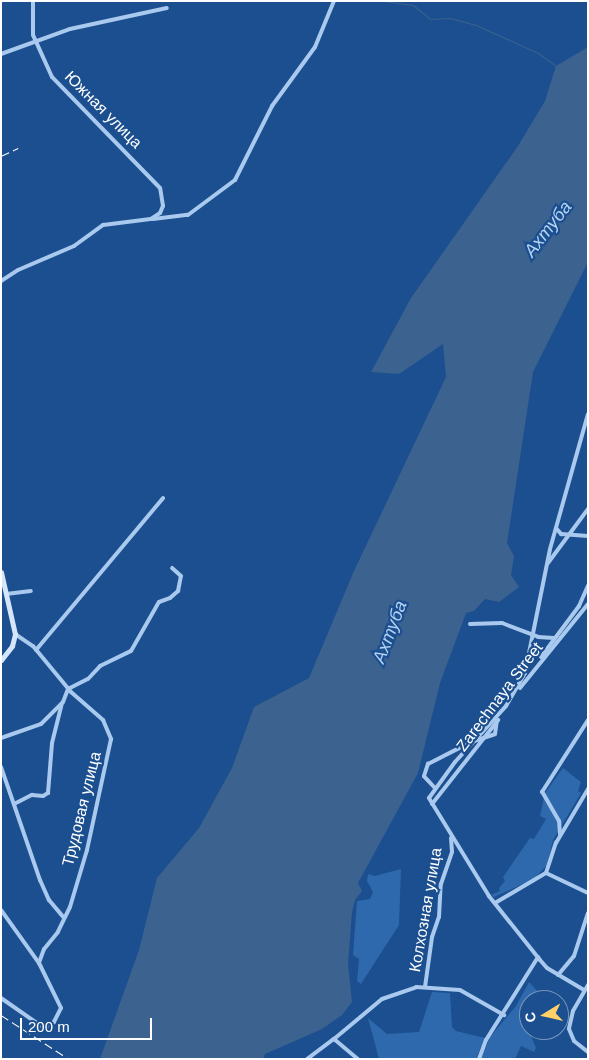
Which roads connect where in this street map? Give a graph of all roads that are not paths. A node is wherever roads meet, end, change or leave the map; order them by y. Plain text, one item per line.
1 (33, 1) edge
2 (334, 1) edge
3 (167, 8) dead end
4 (36, 43) junction
5 (1, 54) edge
6 (151, 219) junction
7 (1, 281) edge
8 (588, 414) edge
9 (163, 498) dead end
10 (588, 509) edge
11 (555, 528) junction
12 (567, 535) junction
13 (588, 536) edge
14 (546, 566) junction
15 (172, 568) dead end
16 (1, 572) edge
17 (588, 586) edge
18 (4, 591) edge
19 (31, 591) dead end
20 (588, 604) edge
21 (470, 624) dead end
22 (15, 634) junction
23 (532, 634) junction
24 (554, 638) junction
25 (36, 650) junction
26 (1, 660) edge
27 (533, 672) junction
28 (68, 690) junction
29 (63, 702) junction
30 (506, 706) junction
31 (497, 719) junction
32 (588, 720) edge
33 (487, 737) junction
34 (1, 738) edge
35 (478, 739) junction
36 (1, 767) edge
37 (435, 788) junction
38 (588, 789) edge
39 (16, 803) junction
40 (432, 804) junction
41 (451, 837) junction
42 (560, 837) junction
43 (546, 873) junction
44 (588, 893) edge
45 (495, 904) junction
46 (1, 910) edge
47 (588, 913) edge
48 (64, 918) junction
49 (538, 957) junction
50 (39, 963) junction
51 (558, 975) junction
52 (588, 985) edge
53 (425, 987) junction
54 (584, 990) junction
55 (1, 998) edge
56 (504, 1015) junction
57 (334, 1039) junction
58 (588, 1052) edge
59 (306, 1059) edge
60 (358, 1059) edge
61 (479, 1059) edge

1 - 4 street, Южная улица
2 - 6 street
3 - 4 street
4 - 5 street
4 - 6 street, Южная улица
6 - 7 street
8 - 11 street
9 - 25 street
10 - 12 street
11 - 12 street
11 - 14 street
12 - 13 street
12 - 14 street
14 - 23 street
15 - 28 street
16 - 18 main road
17 - 24 street
18 - 19 street
18 - 22 main road
20 - 27 street, Zarechnaya Street
21 - 23 street
22 - 25 street, Трудовая улица
22 - 26 main road
23 - 24 street
23 - 30 street
24 - 27 street
25 - 28 street, Трудовая улица
27 - 30 street, Zarechnaya Street
28 - 29 street
28 - 48 street, Трудовая улица
29 - 34 street
29 - 39 street
30 - 31 street, Zarechnaya Street
31 - 33 street, Zarechnaya Street
31 - 35 street
32 - 42 street
33 - 35 street
33 - 40 street, Zarechnaya Street
35 - 37 street
35 - 37 street
36 - 39 street
37 - 40 street
38 - 42 street
39 - 48 street
40 - 41 street, Колхозная улица
41 - 45 street, Колхозная улица
41 - 53 street, Колхозная улица
42 - 43 street
43 - 44 street
43 - 45 street
45 - 49 street, Колхозная улица
46 - 50 street
47 - 51 street
48 - 50 street, Трудовая улица
49 - 51 street, Колхозная улица
49 - 56 street
50 - 55 street
51 - 54 street, Колхозная улица
52 - 54 street
53 - 56 street, Колхозная улица
53 - 57 street, Колхозная улица
54 - 58 street
56 - 61 street
57 - 59 street, Колхозная улица
57 - 60 street

